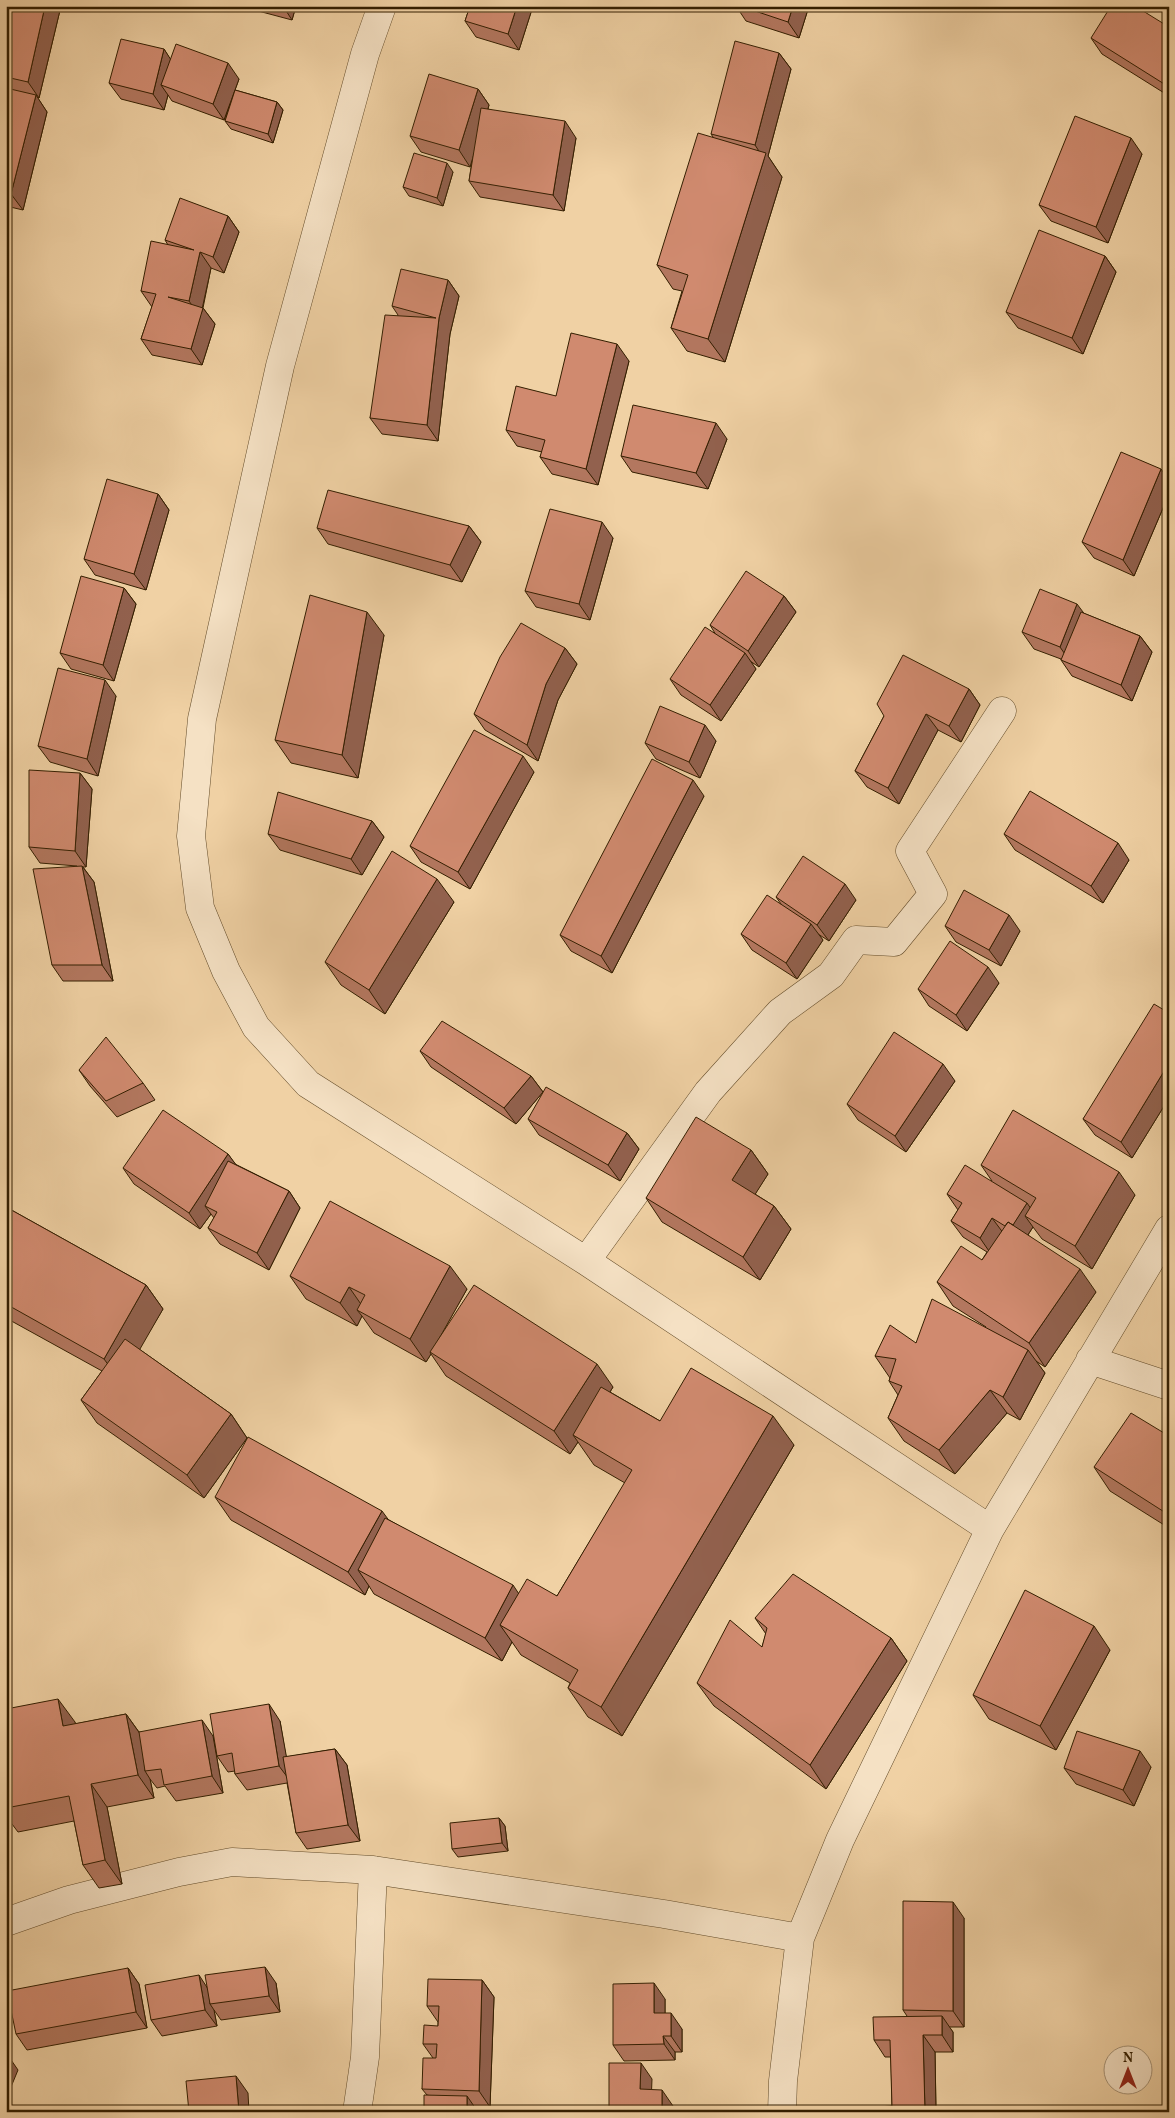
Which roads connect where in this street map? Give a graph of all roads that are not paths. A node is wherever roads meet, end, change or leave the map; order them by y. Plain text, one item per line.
1 (382, 6) edge
2 (1002, 710) dead end
3 (1169, 1229) edge
4 (586, 1261) junction
5 (1090, 1360) junction
6 (1169, 1386) edge
7 (990, 1528) junction
8 (373, 1870) junction
9 (6, 1922) edge
10 (800, 1938) junction
11 (357, 2112) edge
12 (782, 2112) edge

1 - 4 street
2 - 4 street
3 - 5 street
4 - 7 street
5 - 6 street
5 - 7 street
7 - 10 street
8 - 9 street
8 - 10 street
8 - 11 street
10 - 12 street

